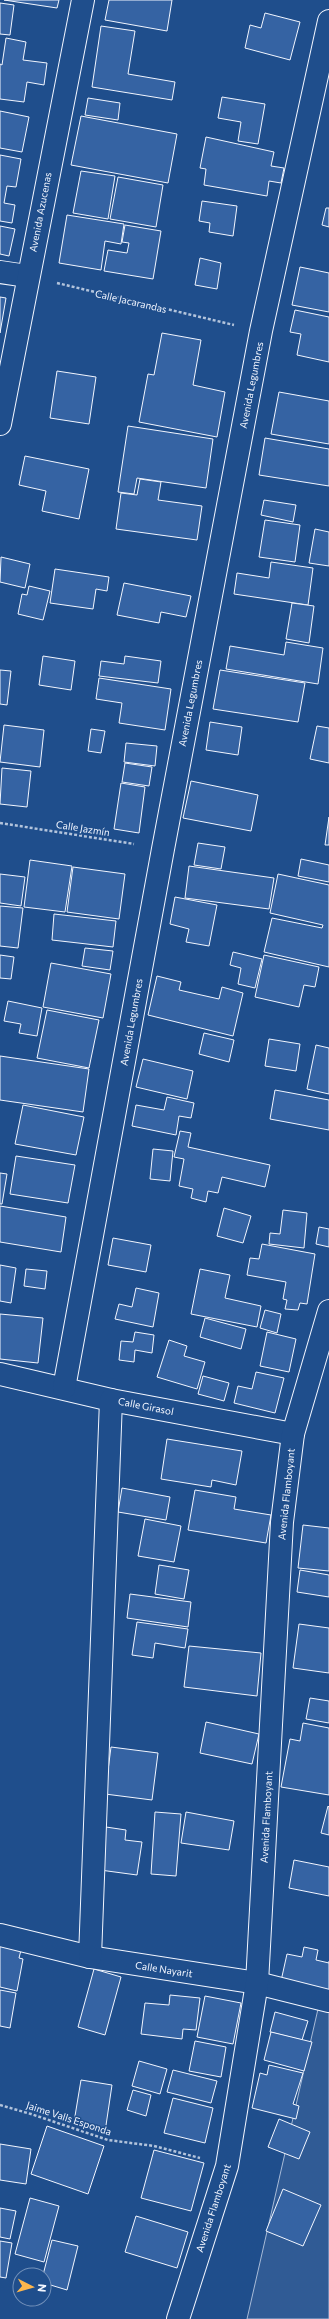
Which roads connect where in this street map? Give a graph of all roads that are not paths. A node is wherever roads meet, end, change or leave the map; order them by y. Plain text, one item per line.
1 (83, 0) edge
2 (329, 21) edge
3 (0, 272) edge
4 (28, 276) junction
5 (0, 424) edge
6 (329, 1311) edge
7 (0, 1374) edge
8 (64, 1388) junction
9 (111, 1400) junction
10 (292, 1434) junction
11 (0, 1935) edge
12 (90, 1957) junction
13 (257, 1983) junction
14 (329, 2001) edge
15 (178, 2319) edge

1 - 4 street, Avenida Azucenas
2 - 8 street, Avenida Legumbres
3 - 4 street
4 - 5 street, Avenida Azucenas
6 - 10 street, Avenida Flamboyant
7 - 8 street, Calle Girasol
8 - 9 street, Calle Girasol
9 - 10 street, Calle Girasol
9 - 12 street
10 - 13 street, Avenida Flamboyant
11 - 12 street, Calle Nayarit
12 - 13 street, Calle Nayarit
13 - 14 street, Calle Nayarit
13 - 15 street, Avenida Flamboyant

